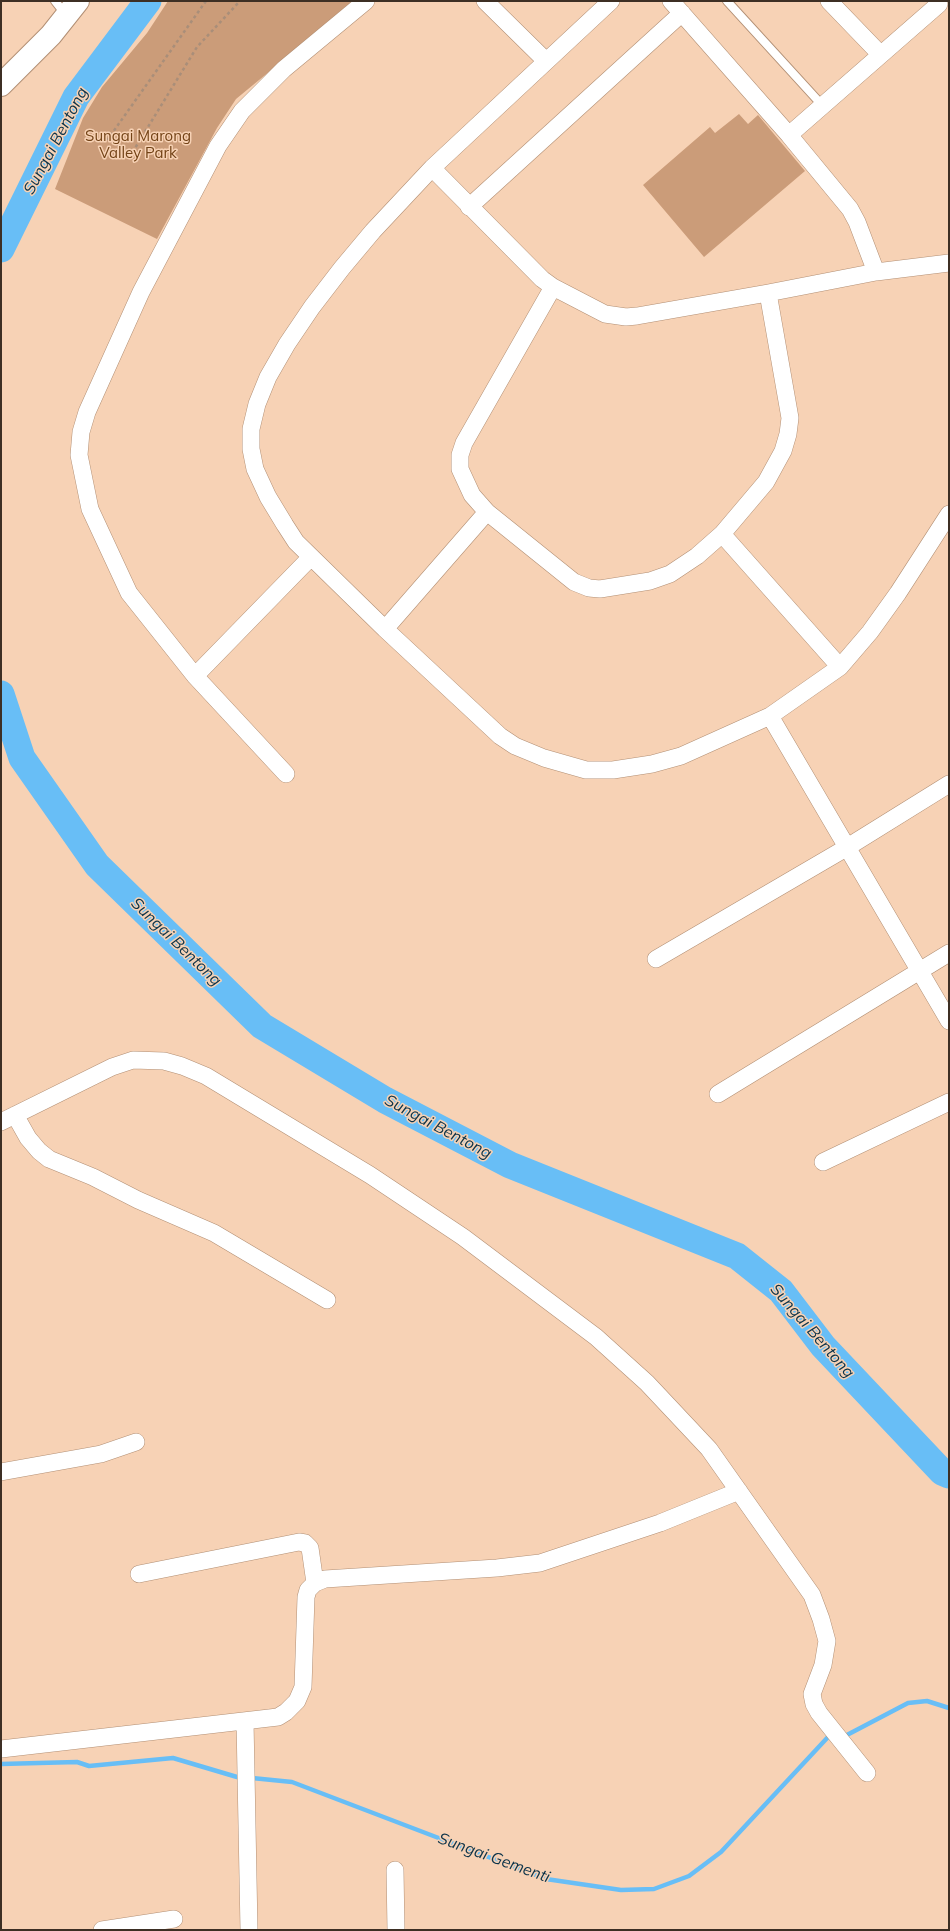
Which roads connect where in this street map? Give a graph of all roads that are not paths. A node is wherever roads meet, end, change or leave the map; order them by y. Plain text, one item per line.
1 (366, 1) edge
2 (485, 1) edge
3 (611, 1) edge
4 (727, 1) edge
5 (829, 1) edge
6 (940, 2) edge
7 (675, 4) edge
8 (66, 6) edge
9 (880, 54) junction
10 (546, 60) junction
11 (1, 85) edge
12 (822, 105) junction
13 (789, 134) junction
14 (432, 168) junction
15 (469, 207) junction
16 (949, 263) edge
17 (876, 272) junction
18 (552, 287) junction
19 (768, 293) junction
20 (487, 512) junction
21 (948, 518) edge
22 (722, 534) junction
23 (312, 557) junction
24 (385, 629) junction
25 (840, 667) junction
26 (195, 676) junction
27 (770, 716) junction
28 (286, 774) dead end
29 (949, 784) edge
30 (846, 848) junction
31 (949, 953) edge
32 (656, 959) dead end
33 (919, 971) junction
34 (949, 1021) edge
35 (718, 1094) dead end
36 (949, 1102) edge
37 (8, 1119) edge
38 (823, 1162) dead end
39 (327, 1300) dead end
40 (136, 1442) dead end
41 (1, 1472) edge
42 (739, 1491) junction
43 (139, 1574) dead end
44 (315, 1583) junction
45 (246, 1721) junction
46 (1, 1749) edge
47 (867, 1772) dead end
48 (395, 1870) dead end
49 (174, 1919) dead end
50 (102, 1930) edge
51 (249, 1930) edge
52 (396, 1930) edge

1 - 26 street
2 - 10 street
3 - 10 street
4 - 12 lane
5 - 9 street
6 - 9 street
7 - 13 street
7 - 15 street
8 - 11 main road
9 - 12 street
10 - 14 street
12 - 13 street
13 - 17 street
14 - 15 street
14 - 23 street
15 - 18 street
16 - 17 street
17 - 19 street
18 - 19 street
18 - 20 street
19 - 22 street
20 - 22 street
20 - 24 street
21 - 25 street
22 - 25 street
23 - 24 street
23 - 26 street
24 - 27 street
25 - 27 street
26 - 28 street
27 - 30 street
29 - 30 street
30 - 32 street
30 - 33 street
31 - 33 street
33 - 34 street
33 - 35 street
36 - 38 street
37 - 39 street
37 - 42 street
40 - 41 street
42 - 44 street
42 - 47 street
43 - 44 street
44 - 45 street
45 - 46 street
45 - 51 street
48 - 52 street
49 - 50 street

